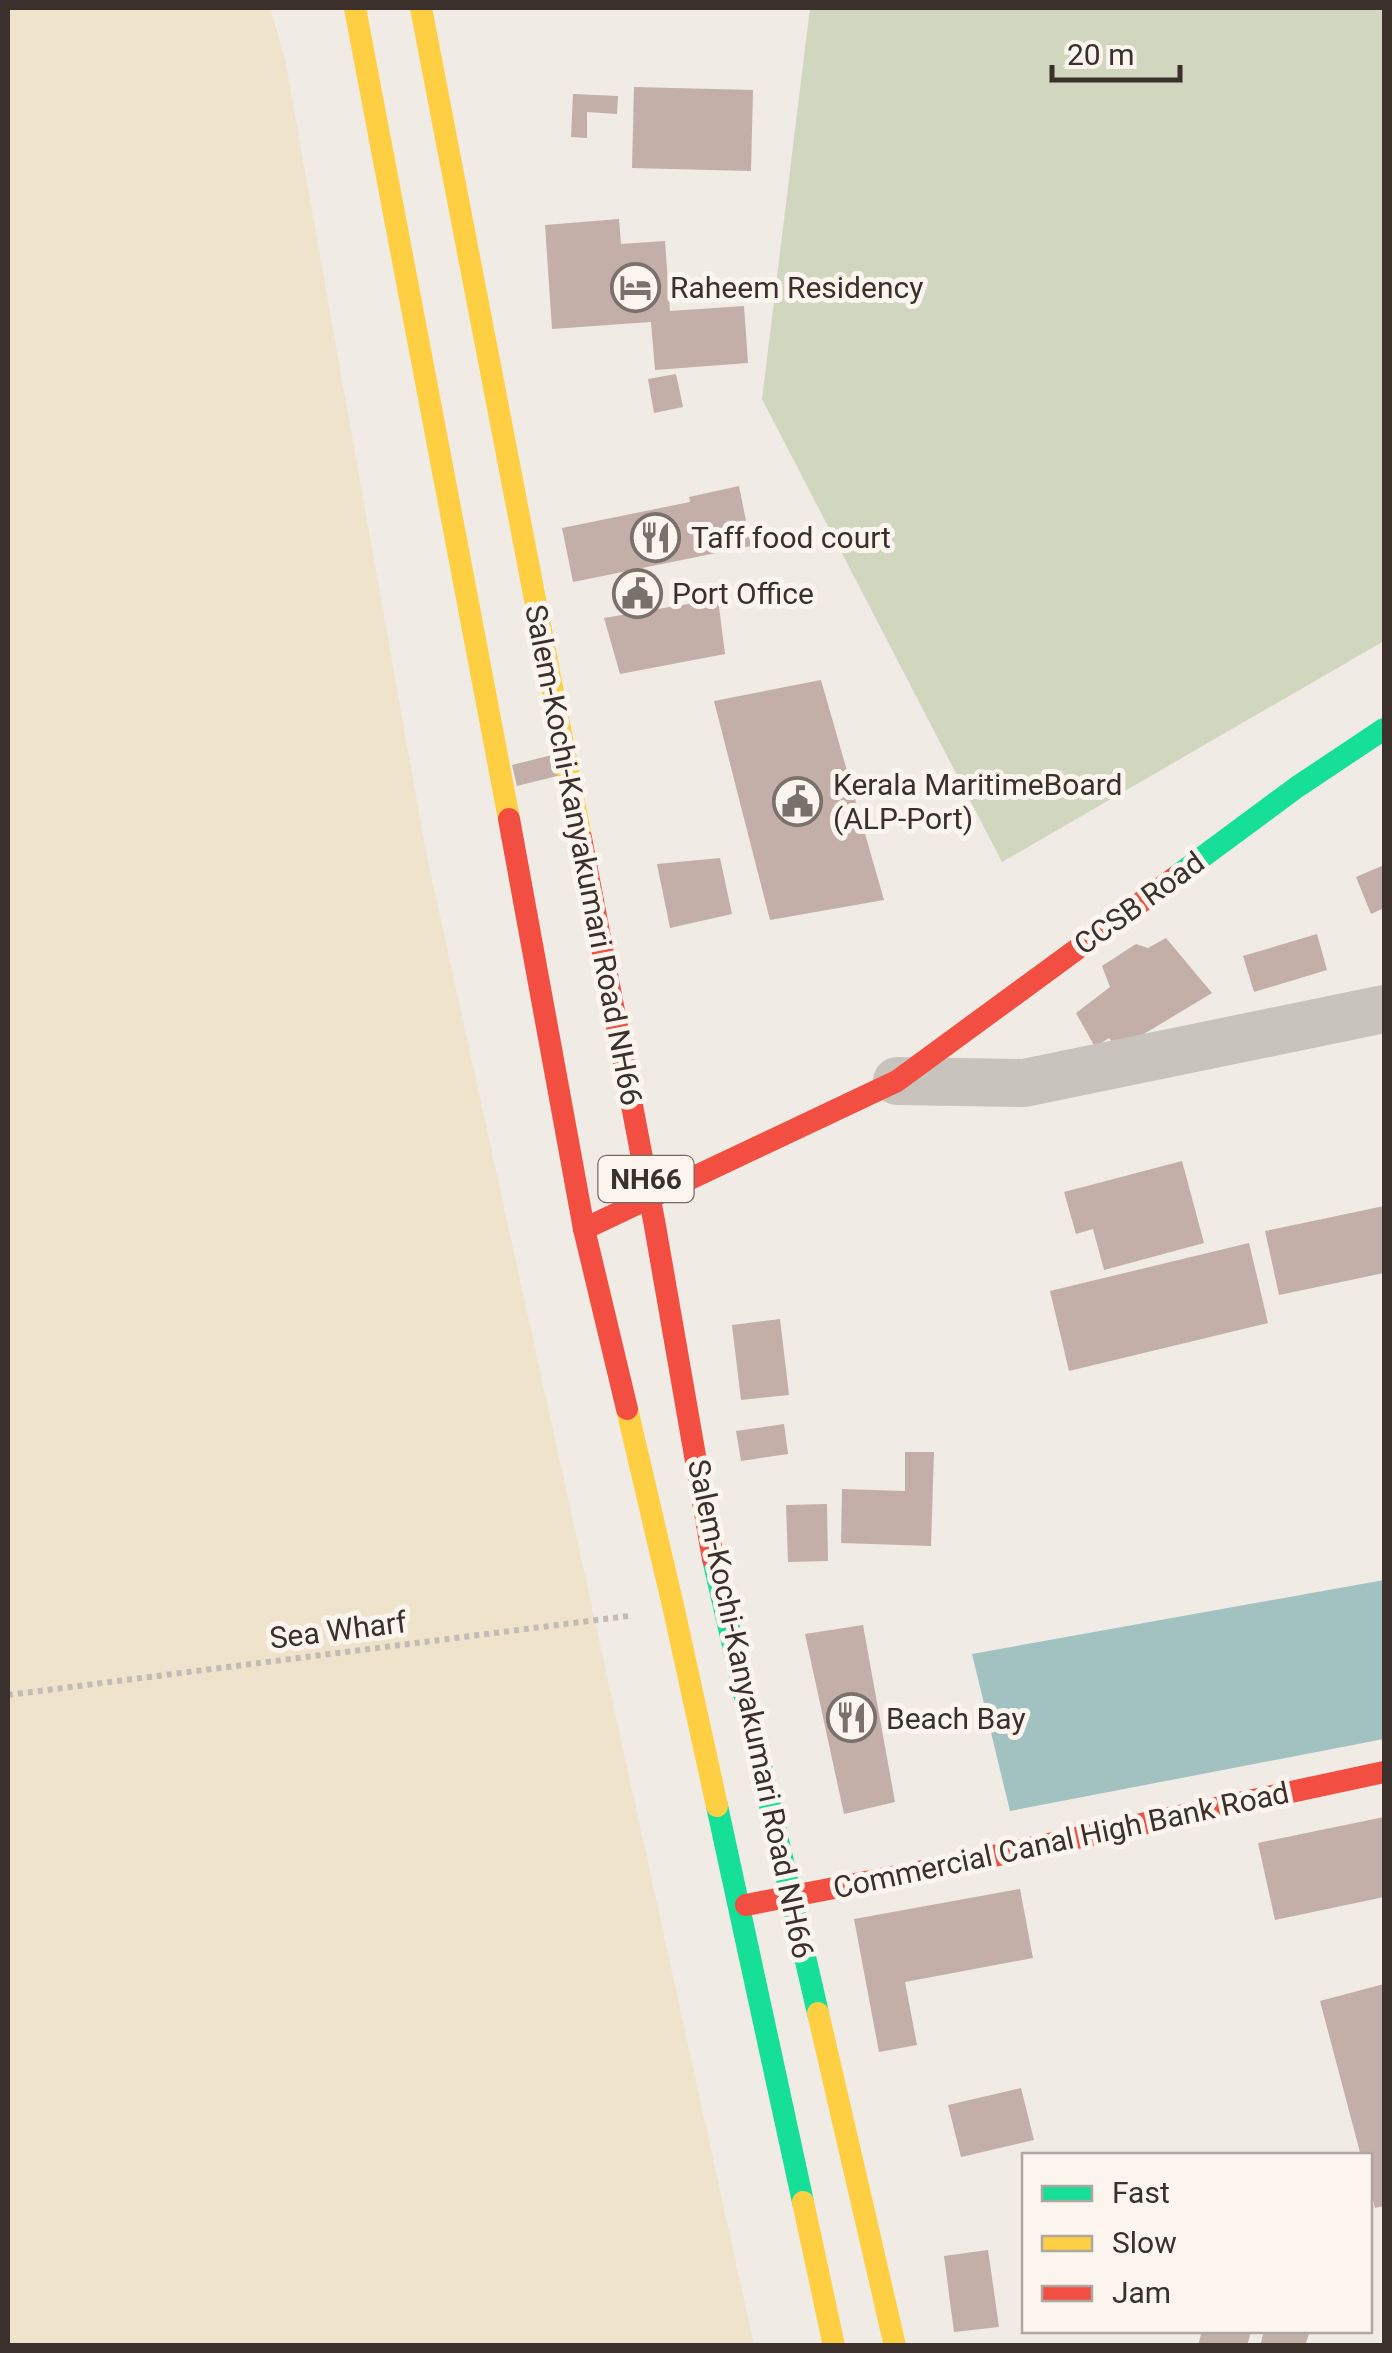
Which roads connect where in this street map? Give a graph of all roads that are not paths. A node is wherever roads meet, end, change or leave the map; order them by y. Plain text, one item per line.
1 (355, 8) edge
2 (421, 8) edge
3 (1384, 728) edge
4 (1384, 1009) edge
5 (897, 1081) junction
6 (584, 1230) junction
7 (1384, 1772) edge
8 (738, 1907) junction
9 (834, 2346) edge
10 (896, 2346) edge

1 - 6 main road
2 - 10 main road, Salem-Kochi-Kanyakumari Road NH66 / NH66, bridge
3 - 5 main road, CCSB Road
4 - 5 street
5 - 6 main road, CCSB Road
6 - 8 main road
7 - 8 main road, Commercial Canal High Bank Road
8 - 9 main road

